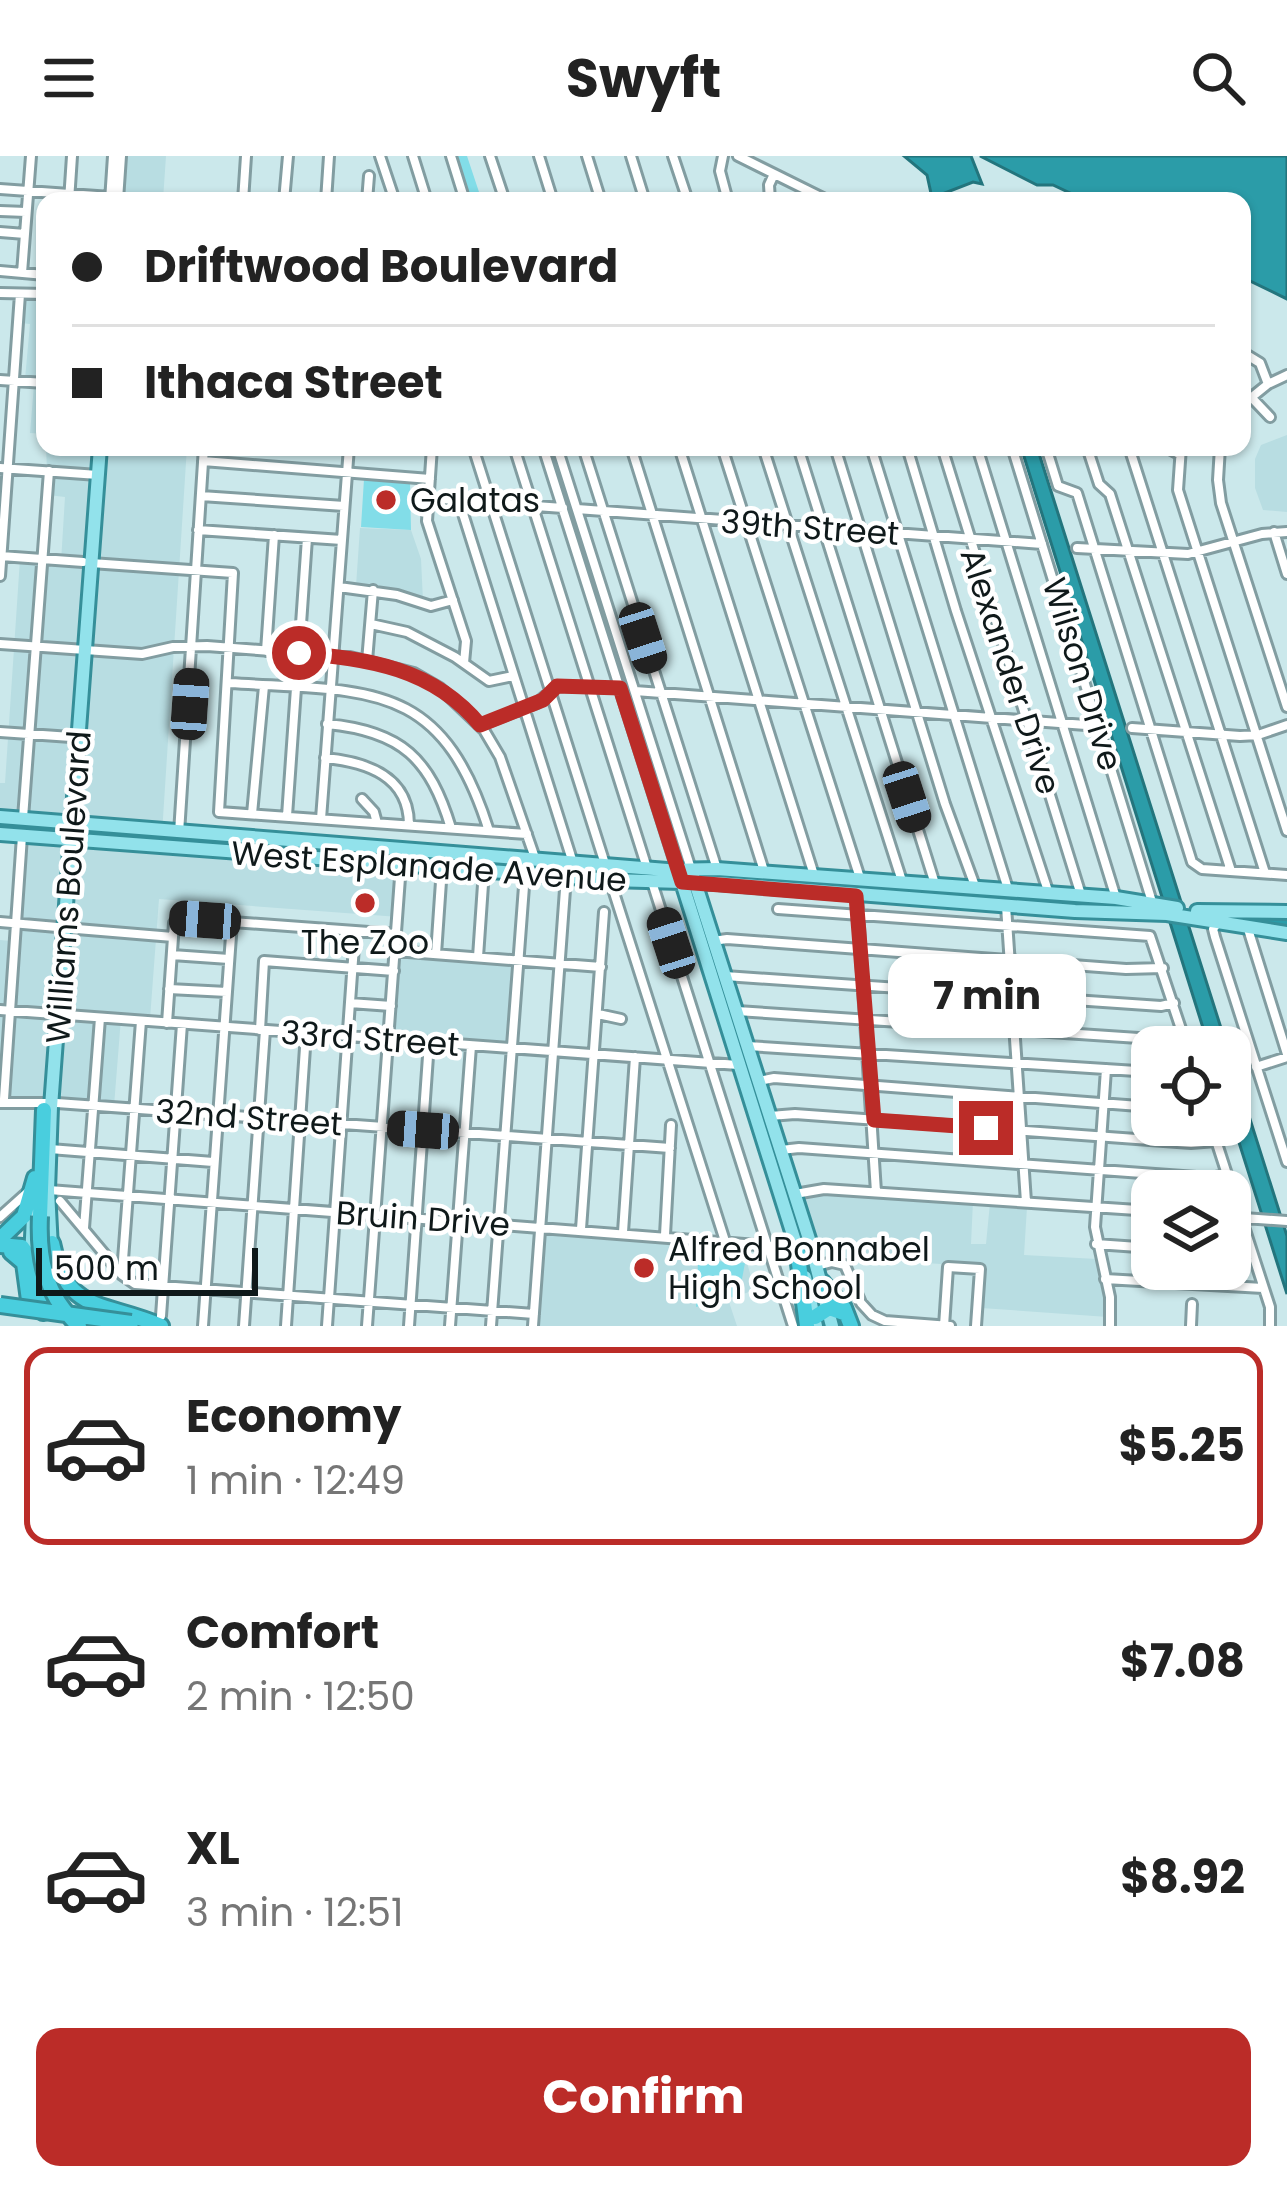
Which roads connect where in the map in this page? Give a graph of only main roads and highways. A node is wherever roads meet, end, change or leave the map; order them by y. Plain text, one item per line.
1 (95, 456) edge
2 (94, 475) junction
3 (87, 562) junction
4 (81, 650) junction
5 (75, 739) junction
6 (0, 818) edge
7 (63, 822) junction
8 (104, 826) junction
9 (0, 834) edge
10 (67, 839) junction
11 (284, 842) junction
12 (308, 844) junction
13 (260, 853) junction
14 (296, 855) junction
15 (484, 864) junction
16 (569, 870) junction
17 (672, 876) junction
18 (767, 877) junction
19 (906, 883) junction
20 (933, 885) junction
21 (1051, 893) junction
22 (1077, 895) junction
23 (899, 898) junction
24 (925, 900) junction
25 (1161, 907) junction
26 (1050, 910) junction
27 (1075, 911) junction
28 (1228, 911) junction
29 (1287, 912) edge
30 (1188, 913) junction
31 (1219, 924) junction
32 (61, 927) junction
33 (1286, 936) edge
34 (705, 937) junction
35 (55, 1014) junction
36 (746, 1056) junction
37 (46, 1106) junction
38 (769, 1135) junction
39 (779, 1159) junction
40 (39, 1186) junction
41 (779, 1190) junction
42 (795, 1194) junction
43 (794, 1214) junction
44 (52, 1243) junction
45 (0, 1245) edge
46 (28, 1259) junction
47 (811, 1262) junction
48 (0, 1305) edge
49 (37, 1312) edge
50 (817, 1319) edge
51 (849, 1320) edge
52 (157, 1323) edge
53 (123, 1324) edge
54 (28, 1326) edge
55 (79, 1326) edge
56 (832, 1326) edge

1 - 2 main road, Williams Boulevard
2 - 3 main road, Williams Boulevard
2 - 3 main road, Williams Boulevard
3 - 4 main road, Williams Boulevard
3 - 4 main road, Williams Boulevard
4 - 5 main road, Williams Boulevard
4 - 5 main road, Williams Boulevard
5 - 7 main road, Williams Boulevard
5 - 7 main road, Williams Boulevard
6 - 7 main road, West Esplanade Avenue
7 - 8 main road, West Esplanade Avenue
7 - 10 main road, Williams Boulevard
7 - 10 main road
8 - 10 main road
8 - 11 main road, West Esplanade Avenue
9 - 10 main road, West Esplanade Avenue
10 - 13 main road, West Esplanade Avenue
10 - 32 main road, Williams Boulevard
10 - 32 main road, Williams Boulevard
11 - 12 main road, West Esplanade Avenue
11 - 13 main road
12 - 14 main road
12 - 15 main road, West Esplanade Avenue
13 - 14 main road, West Esplanade Avenue
14 - 15 main road, West Esplanade Avenue
15 - 16 main road, West Esplanade Avenue
15 - 16 main road, West Esplanade Avenue
16 - 17 main road, West Esplanade Avenue
16 - 17 main road, West Esplanade Avenue
17 - 18 main road, West Esplanade Avenue
17 - 18 main road, West Esplanade Avenue
17 - 34 main road
18 - 19 main road, West Esplanade Avenue
18 - 23 main road, West Esplanade Avenue
19 - 20 main road, West Esplanade Avenue
19 - 23 main road
20 - 21 main road, West Esplanade Avenue
20 - 24 main road
21 - 22 main road, West Esplanade Avenue
21 - 26 main road
22 - 25 main road, West Esplanade Avenue
22 - 27 main road
23 - 24 main road, West Esplanade Avenue
24 - 26 main road, West Esplanade Avenue
25 - 27 main road, West Esplanade Avenue
25 - 30 main road, West Esplanade Avenue
26 - 27 main road, West Esplanade Avenue
28 - 29 main road, West Esplanade Avenue
28 - 30 main road, West Esplanade Avenue
28 - 31 main road
30 - 31 main road, West Esplanade Avenue
31 - 33 main road, West Esplanade Avenue
32 - 35 main road, Williams Boulevard
32 - 35 main road, Williams Boulevard
34 - 36 main road
34 - 36 main road
35 - 37 main road, Williams Boulevard
36 - 38 main road
36 - 38 main road
37 - 40 highway
37 - 40 main road, Williams Boulevard
38 - 39 main road
39 - 41 main road
39 - 42 main road
40 - 44 main road, Williams Boulevard
40 - 45 highway
40 - 46 main road, Williams Boulevard
40 - 55 highway, bridge
41 - 42 main road
41 - 43 main road
42 - 43 main road
43 - 47 main road
44 - 49 main road, Williams Boulevard
44 - 52 highway
45 - 46 highway
46 - 49 highway
47 - 50 highway
47 - 50 main road
47 - 51 highway
48 - 49 highway, bridge
48 - 53 highway, bridge
49 - 53 highway, bridge
49 - 54 main road, Williams Boulevard
50 - 51 highway
50 - 56 main road
52 - 53 highway

